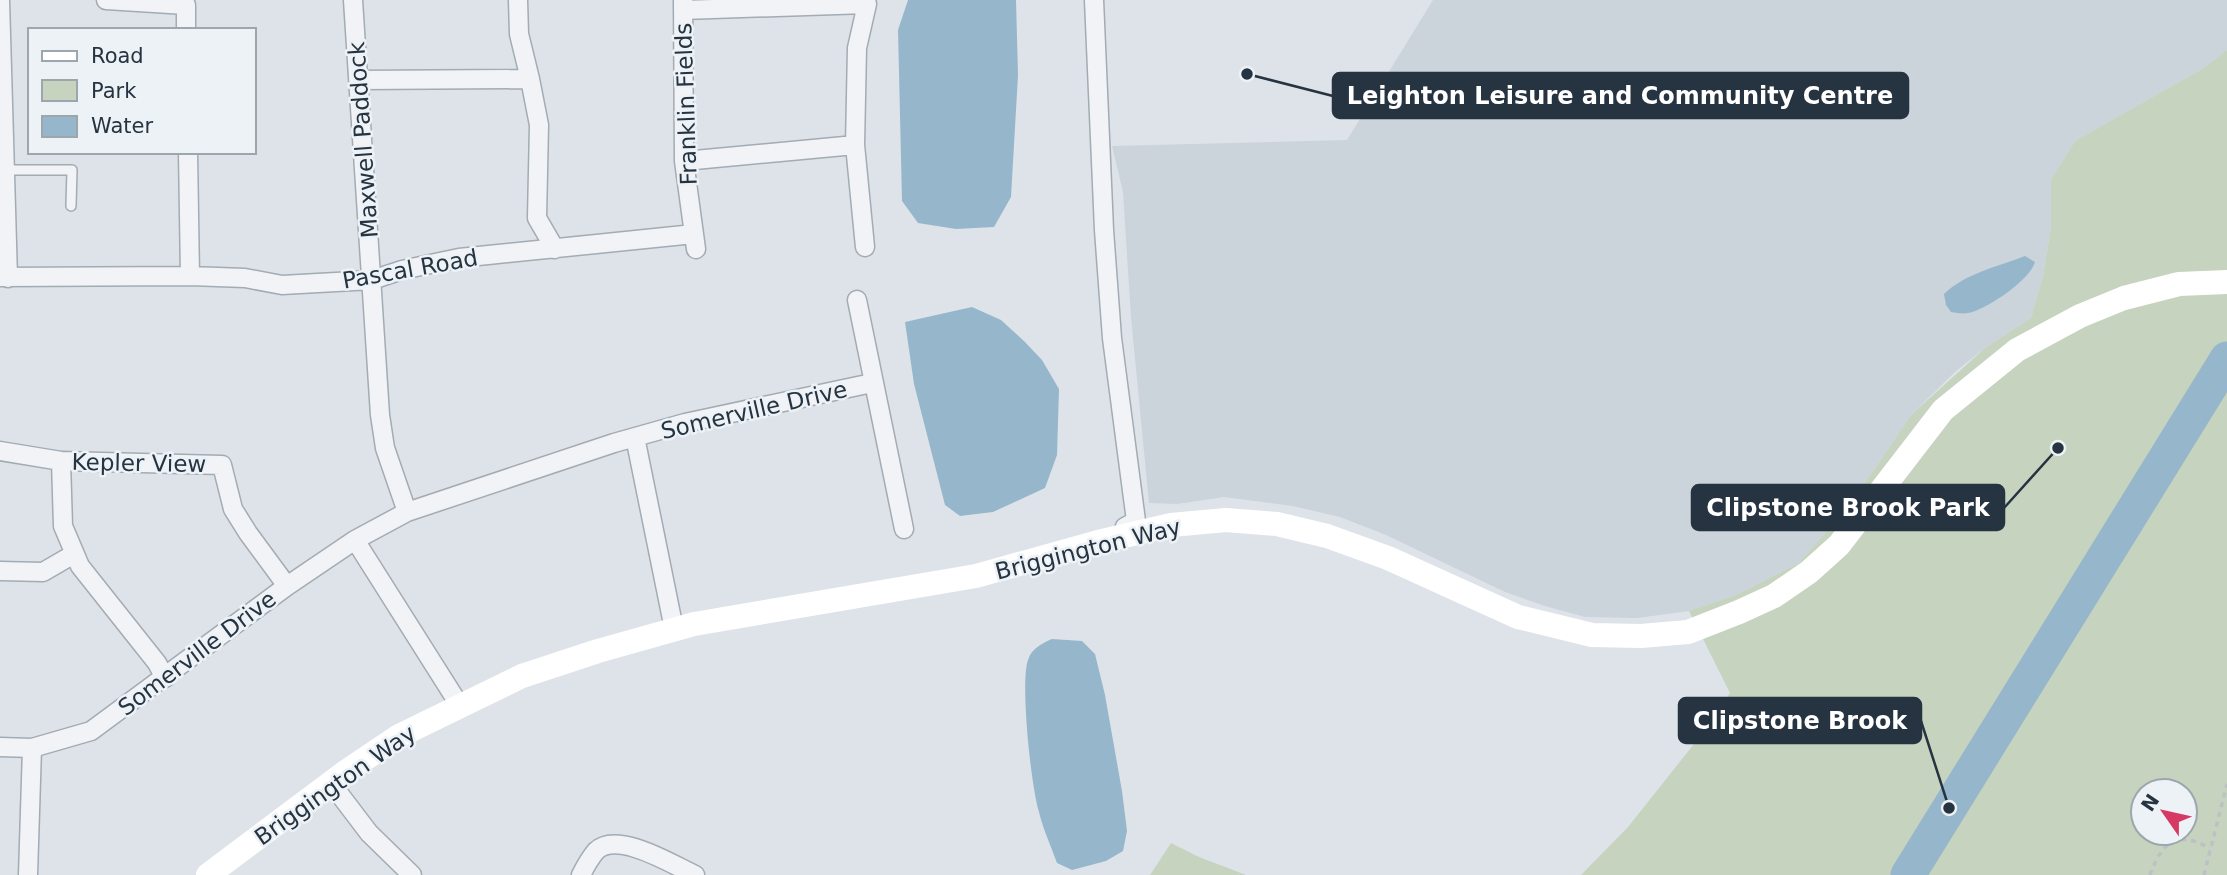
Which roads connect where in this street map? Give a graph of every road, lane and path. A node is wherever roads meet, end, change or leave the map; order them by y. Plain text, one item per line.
1 (0, 0) edge
2 (106, 0) edge
3 (353, 0) edge
4 (518, 0) edge
5 (1094, 0) edge
6 (186, 2) edge
7 (867, 2) edge
8 (683, 5) edge
9 (186, 28) edge
10 (530, 79) junction
11 (359, 80) junction
12 (855, 145) junction
13 (188, 154) edge
14 (684, 161) junction
15 (5, 170) junction
16 (71, 206) dead end
17 (695, 242) joint
18 (865, 247) dead end
19 (555, 249) junction
20 (190, 276) junction
21 (4, 277) edge
22 (372, 280) junction
23 (2223, 282) edge
24 (857, 300) dead end
25 (872, 383) junction
26 (635, 437) junction
27 (0, 451) edge
28 (61, 461) junction
29 (407, 512) junction
30 (904, 529) dead end
31 (1126, 536) junction
32 (355, 540) junction
33 (74, 554) junction
34 (0, 570) edge
35 (287, 586) junction
36 (674, 629) junction
37 (165, 678) junction
38 (460, 706) junction
39 (0, 747) edge
40 (32, 748) junction
41 (331, 783) junction
42 (2227, 784) edge
43 (2210, 848) junction
44 (402, 872) edge
45 (28, 875) edge
46 (208, 875) edge
47 (581, 875) edge
48 (695, 875) edge
49 (2150, 875) edge
50 (2204, 875) edge

1 - 15 street
2 - 6 street
3 - 11 street, Maxwell Paddock
4 - 10 street
5 - 31 street
6 - 9 street
7 - 8 street
7 - 12 street
8 - 14 street, Franklin Fields
10 - 11 street
10 - 19 street
11 - 22 street, Maxwell Paddock
12 - 14 street
12 - 18 street
13 - 20 street
14 - 17 street, Franklin Fields
15 - 16 lane
15 - 21 street
17 - 19 street, Pascal Road
19 - 22 street, Pascal Road
20 - 21 street, Pascal Road
20 - 22 street, Pascal Road
22 - 29 street, Maxwell Paddock
23 - 31 street, Briggington Way
24 - 25 street, Somerville Drive
25 - 26 street, Somerville Drive
25 - 30 street, Somerville Drive
26 - 29 street, Somerville Drive
26 - 36 street, Somerville Drive
27 - 28 street, Kepler View
28 - 33 street
28 - 35 street, Kepler View
29 - 32 street, Somerville Drive
31 - 36 street, Briggington Way
32 - 35 street, Somerville Drive
32 - 38 street
33 - 34 street
33 - 37 street
35 - 37 street, Somerville Drive
36 - 38 street, Briggington Way
37 - 40 street, Somerville Drive
38 - 41 street, Briggington Way
39 - 40 street, Somerville Drive
40 - 45 street
41 - 44 street
41 - 46 street, Briggington Way
42 - 43 path
43 - 49 path
43 - 50 path
47 - 48 street

